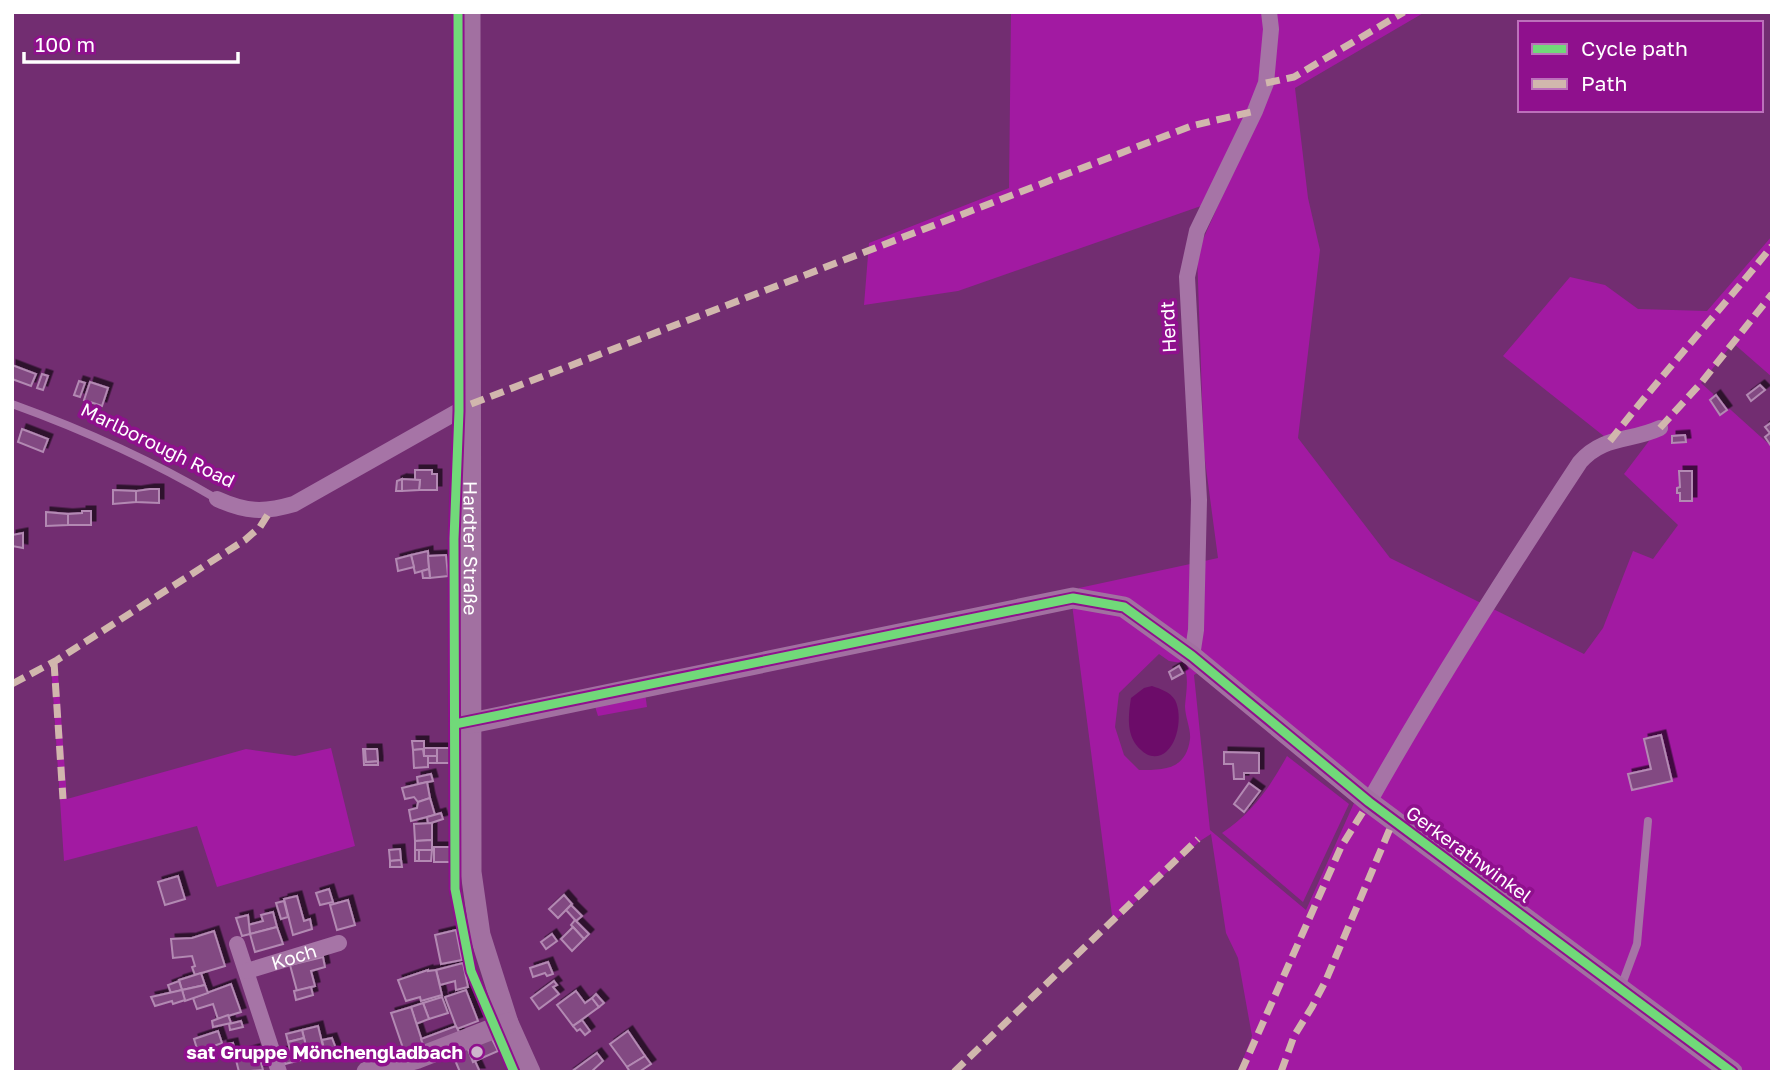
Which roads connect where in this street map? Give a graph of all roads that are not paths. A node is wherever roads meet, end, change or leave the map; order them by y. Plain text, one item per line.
1 (470, 12) edge
2 (1269, 12) edge
3 (12, 404) edge
4 (471, 404) junction
5 (1660, 428) dead end
6 (217, 499) joint
7 (1192, 656) junction
8 (471, 723) junction
9 (1370, 802) junction
10 (1648, 821) dead end
11 (339, 943) dead end
12 (237, 944) dead end
13 (247, 971) junction
14 (1621, 987) junction
15 (508, 1023) junction
16 (279, 1072) edge
17 (367, 1072) edge
18 (530, 1072) edge
19 (1732, 1072) edge

1 - 4 street, Hardter Straße
2 - 7 street, Herdt
3 - 6 lane, Marlborough Road
4 - 6 street, Marlborough Road
4 - 8 street, Hardter Straße
5 - 9 street
7 - 8 street, Gerkerathwinkel
7 - 9 street, Gerkerathwinkel
8 - 15 street, Hardter Straße
9 - 14 street, Gerkerathwinkel
10 - 14 lane
11 - 13 street, Koch
12 - 13 street, Koch
13 - 16 street, Koch
14 - 19 street, Gerkerathwinkel
15 - 17 street
15 - 18 street, Hardter Straße

